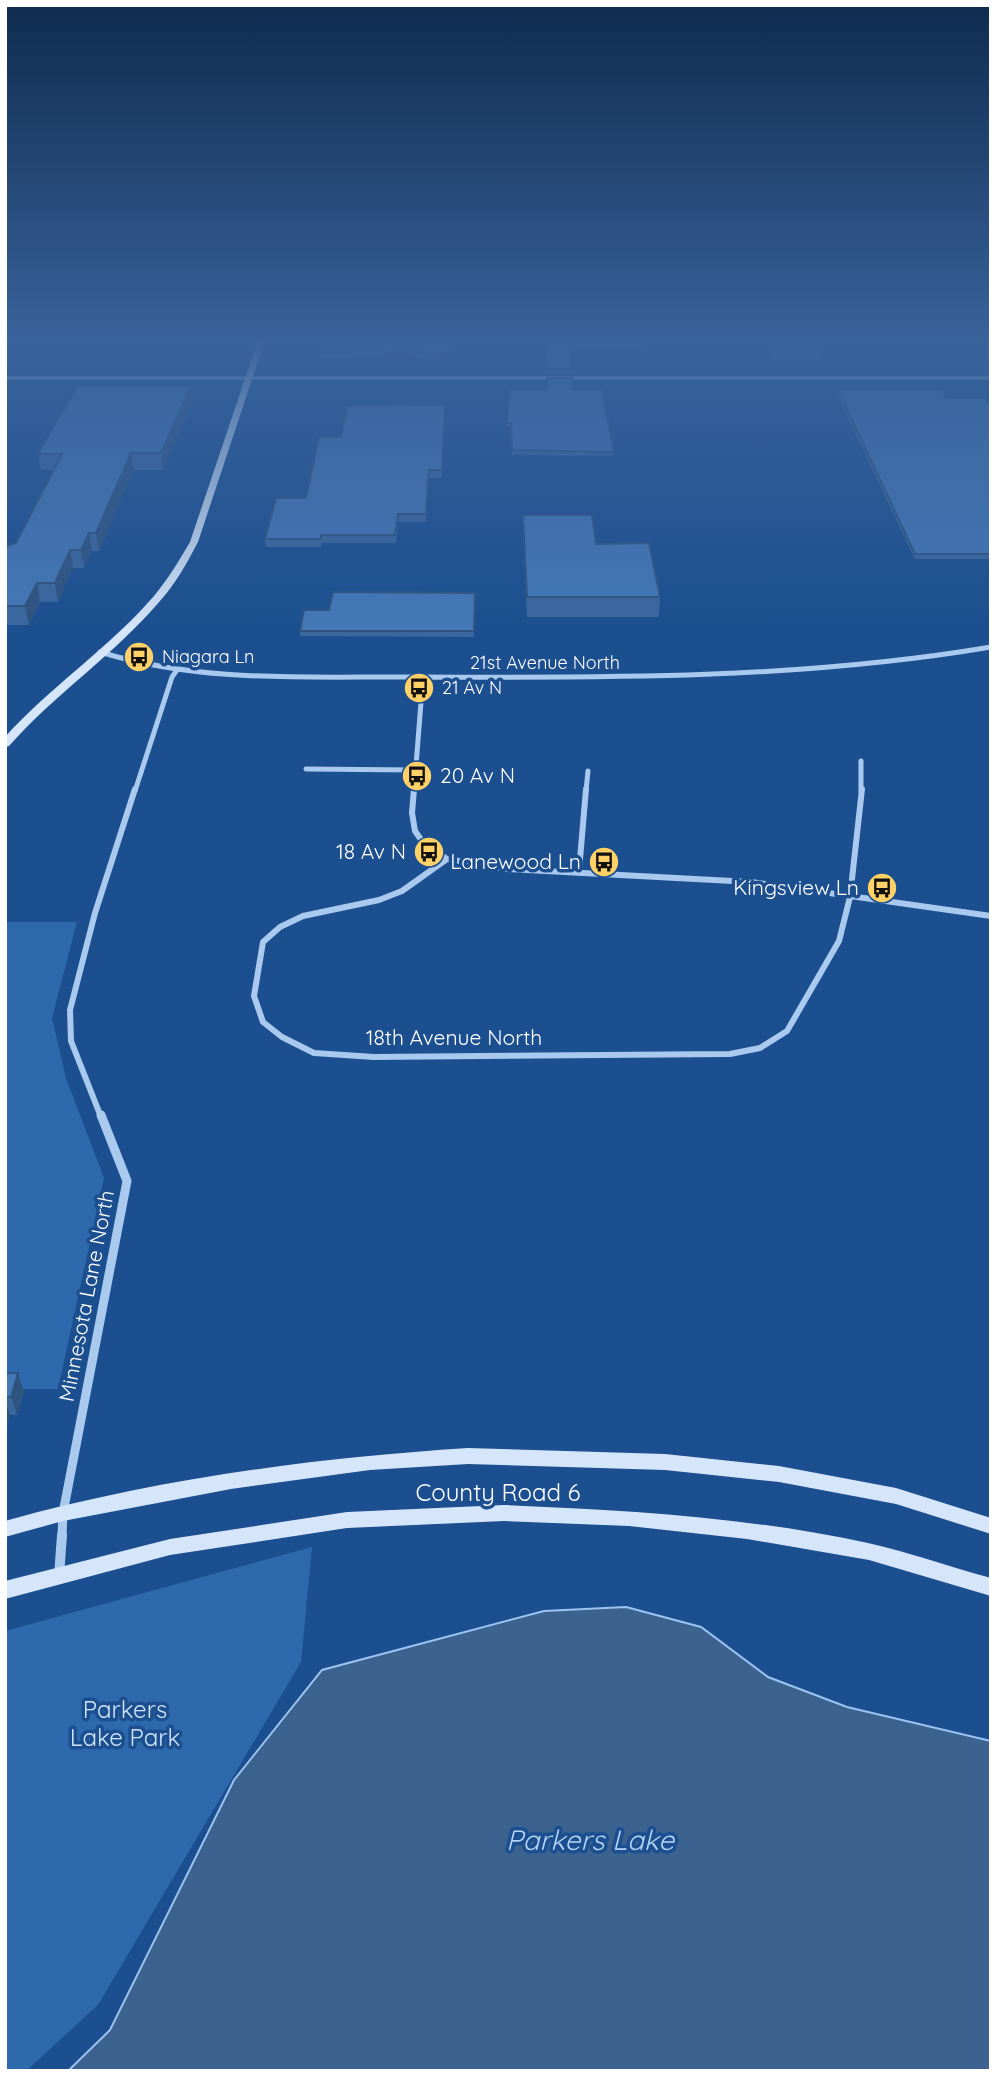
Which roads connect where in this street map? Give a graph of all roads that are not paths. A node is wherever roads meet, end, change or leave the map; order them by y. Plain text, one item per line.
1 (229, 437) edge
2 (991, 646) edge
3 (100, 652) junction
4 (177, 670) junction
5 (423, 677) junction
6 (5, 744) edge
7 (860, 761) dead end
8 (306, 769) dead end
9 (416, 770) junction
10 (588, 771) dead end
11 (447, 859) junction
12 (579, 871) junction
13 (850, 897) junction
14 (991, 916) edge
15 (63, 1513) junction
16 (991, 1527) edge
17 (5, 1529) edge
18 (58, 1576) junction
19 (991, 1587) edge
20 (5, 1590) edge

1 - 3 street
2 - 5 street, 21st Avenue North
3 - 4 street, 21st Avenue North
3 - 6 street
4 - 5 street, 21st Avenue North
4 - 15 street, Minnesota Lane North
5 - 9 street
7 - 13 street, 18th Avenue North
8 - 9 street
9 - 11 street
10 - 12 street
11 - 12 street
11 - 13 street, 18th Avenue North
12 - 13 street
13 - 14 street
15 - 16 street, County Road 6
15 - 17 street, County Road 6
15 - 18 street, Minnesota Lane North
18 - 19 street, County Road 6
18 - 20 street, County Road 6

